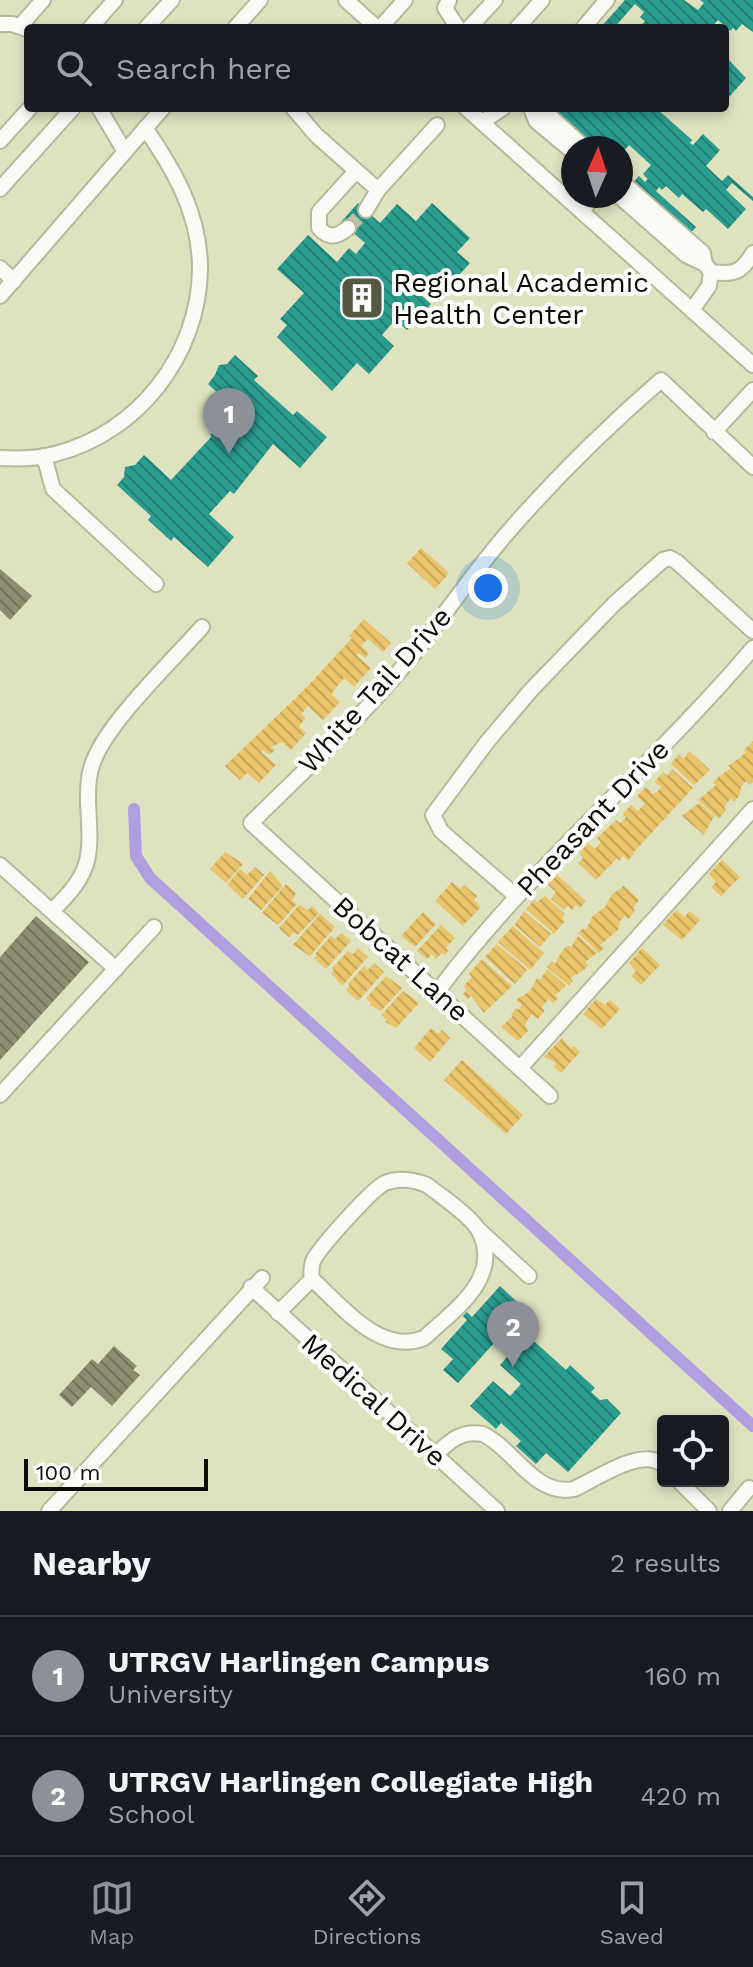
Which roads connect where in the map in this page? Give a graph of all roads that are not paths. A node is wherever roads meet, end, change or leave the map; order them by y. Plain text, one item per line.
1 (43, 0) edge
2 (115, 0) edge
3 (172, 0) edge
4 (260, 0) edge
5 (346, 0) edge
6 (405, 0) edge
7 (449, 0) edge
8 (495, 0) edge
9 (542, 0) edge
10 (607, 0) edge
11 (0, 24) edge
12 (27, 24) edge
13 (94, 24) edge
14 (150, 24) edge
15 (239, 24) edge
16 (374, 24) edge
17 (383, 24) edge
18 (455, 24) edge
19 (473, 24) edge
20 (521, 24) edge
21 (586, 24) edge
22 (24, 28) edge
23 (26, 112) edge
24 (69, 112) edge
25 (101, 112) edge
26 (155, 112) edge
27 (296, 112) edge
28 (471, 112) edge
29 (497, 112) edge
30 (533, 112) edge
31 (545, 112) edge
32 (482, 122) junction
33 (437, 125) dead end
34 (145, 128) junction
35 (572, 136) edge
36 (0, 141) edge
37 (561, 142) edge
38 (125, 152) junction
39 (356, 171) junction
40 (0, 189) edge
41 (378, 190) junction
42 (633, 192) edge
43 (584, 208) edge
44 (633, 208) edge
45 (366, 210) tunnel mouth
46 (582, 211) junction
47 (348, 228) dead end
48 (753, 253) edge
49 (0, 268) edge
50 (708, 268) junction
51 (14, 281) junction
52 (0, 296) edge
53 (692, 310) junction
54 (753, 365) edge
55 (753, 390) edge
56 (714, 432) junction
57 (44, 456) junction
58 (0, 458) edge
59 (753, 467) edge
60 (156, 584) dead end
61 (202, 627) dead end
62 (753, 631) edge
63 (753, 648) edge
64 (753, 809) edge
65 (251, 823) joint
66 (0, 865) edge
67 (516, 896) junction
68 (52, 911) junction
69 (154, 927) dead end
70 (116, 969) junction
71 (437, 992) junction
72 (520, 1068) junction
73 (0, 1095) edge
74 (550, 1096) dead end
75 (478, 1229) junction
76 (529, 1276) dead end
77 (312, 1279) junction
78 (278, 1313) junction
79 (435, 1455) junction
80 (657, 1462) edge
81 (685, 1487) edge
82 (749, 1488) dead end
83 (49, 1511) edge
84 (497, 1511) edge
85 (709, 1511) edge
86 (730, 1511) edge

1 - 12 street
2 - 13 street
3 - 14 street
4 - 15 street
5 - 16 street
6 - 17 street
7 - 18 street
8 - 19 street
9 - 20 street
10 - 21 street
11 - 22 street
23 - 36 street
24 - 40 street
25 - 38 street
26 - 34 street
27 - 39 street
28 - 32 street
29 - 32 street
30 - 37 street
31 - 35 street
32 - 46 street
33 - 41 street
34 - 38 street
34 - 57 street
38 - 51 street
39 - 41 street
39 - 47 street
41 - 45 street
42 - 50 street
43 - 46 street
44 - 50 street
46 - 53 street
48 - 50 street
49 - 51 street
50 - 53 street
51 - 52 street
53 - 54 street
55 - 56 street
56 - 59 street
56 - 65 street, White Tail Drive
57 - 58 street
57 - 60 street
61 - 68 street
62 - 67 street
63 - 67 street, Pheasant Drive
64 - 72 street
65 - 71 street, Bobcat Lane
66 - 68 street
67 - 71 street, Pheasant Drive
68 - 70 street
69 - 70 street
70 - 73 street
71 - 72 street, Bobcat Lane
72 - 74 street, Bobcat Lane
75 - 76 street
75 - 77 street
75 - 77 street
77 - 78 street
78 - 79 street, Medical Drive
78 - 83 street, Medical Drive
79 - 80 street
79 - 84 street, Medical Drive
81 - 85 street
82 - 86 street

